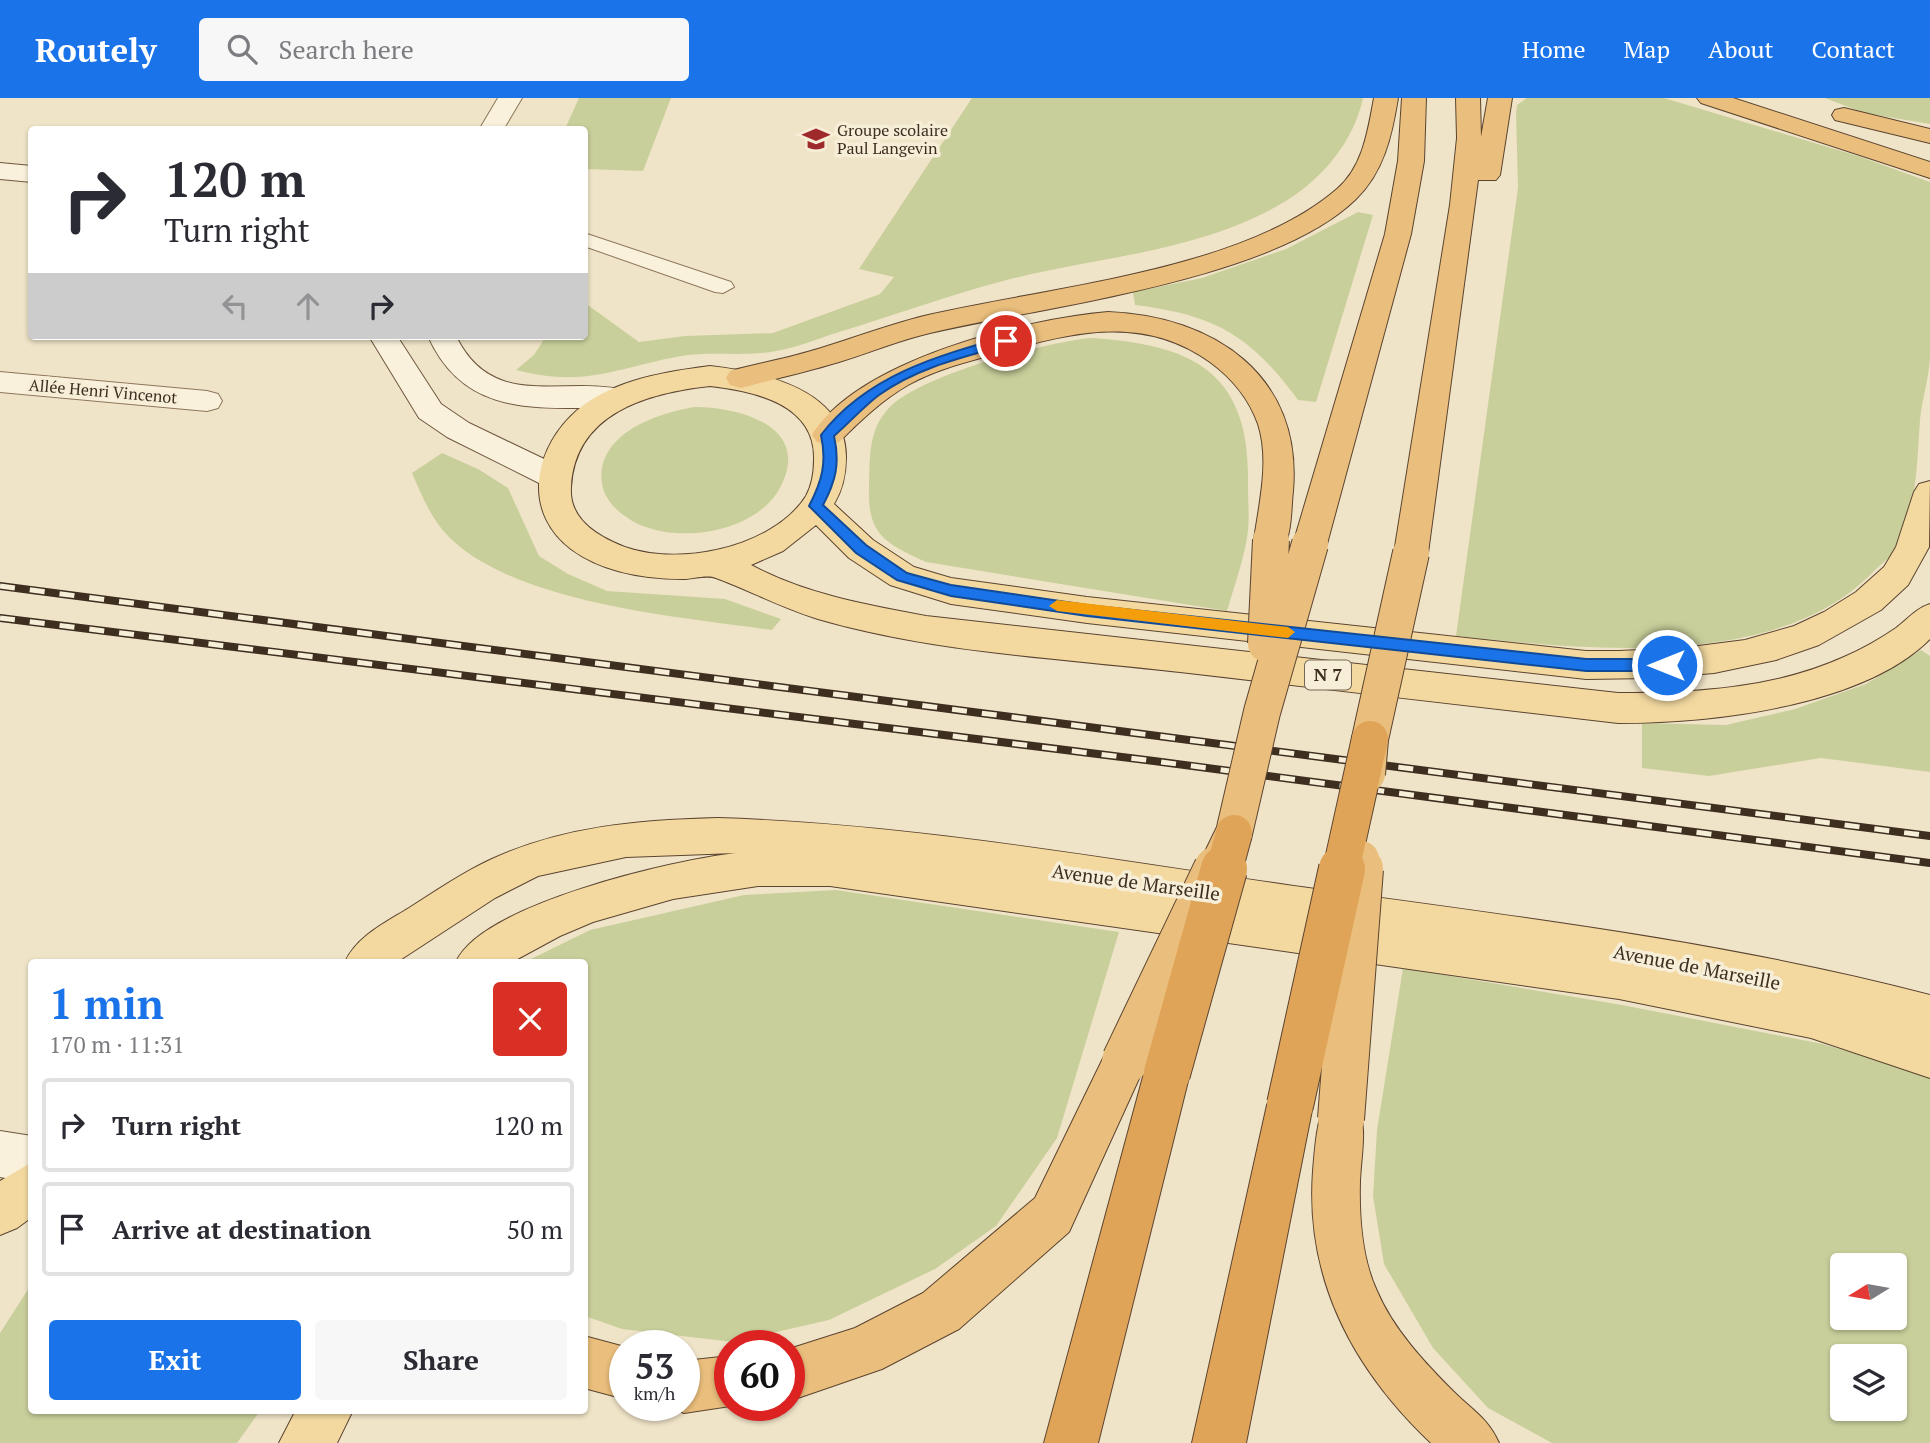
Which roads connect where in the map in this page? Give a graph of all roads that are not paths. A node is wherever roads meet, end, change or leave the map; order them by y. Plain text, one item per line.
1 (510, 98) edge
2 (1386, 98) edge
3 (1414, 98) edge
4 (1468, 98) edge
5 (1500, 98) edge
6 (1709, 98) edge
7 (1823, 109) dead end
8 (493, 126) edge
9 (1930, 136) edge
10 (1930, 170) edge
11 (0, 171) edge
12 (28, 174) edge
13 (588, 240) edge
14 (723, 287) dead end
15 (386, 340) edge
16 (444, 340) edge
17 (1441, 357) junction
18 (741, 378) junction
19 (0, 382) edge
20 (617, 397) junction
21 (207, 401) dead end
22 (828, 435) junction
23 (552, 476) junction
24 (1930, 492) edge
25 (816, 506) junction
26 (718, 563) junction
27 (1930, 617) edge
28 (1262, 712) junction
29 (1370, 739) junction
30 (370, 959) edge
31 (482, 959) edge
32 (1930, 1016) edge
33 (1930, 1056) edge
34 (1146, 1067) junction
35 (0, 1154) edge
36 (28, 1159) edge
37 (28, 1189) edge
38 (0, 1211) edge
39 (588, 1363) edge
40 (609, 1369) edge
41 (805, 1370) edge
42 (324, 1414) edge
43 (306, 1443) edge
44 (1071, 1443) edge
45 (1219, 1443) edge
46 (1472, 1443) edge

1 - 8 main road
2 - 18 highway
3 - 28 highway, N 7, bridge
4 - 17 highway
5 - 17 highway
6 - 10 highway
7 - 9 highway
11 - 12 main road
13 - 14 lane
15 - 23 main road
16 - 20 main road
17 - 29 highway, bridge
18 - 20 main road
18 - 22 main road
19 - 21 main road, Allée Henri Vincenot
20 - 23 main road
22 - 25 main road
22 - 28 highway, bridge
23 - 26 main road
24 - 25 main road, N 7
25 - 26 main road
26 - 27 main road, N 7
28 - 34 highway, N 7, bridge
29 - 45 highway, bridge
29 - 46 highway, bridge
30 - 32 main road, Avenue de Marseille
31 - 33 main road, Avenue de Marseille
34 - 41 highway
34 - 44 highway
35 - 36 main road
37 - 38 main road
39 - 40 highway
42 - 43 main road

